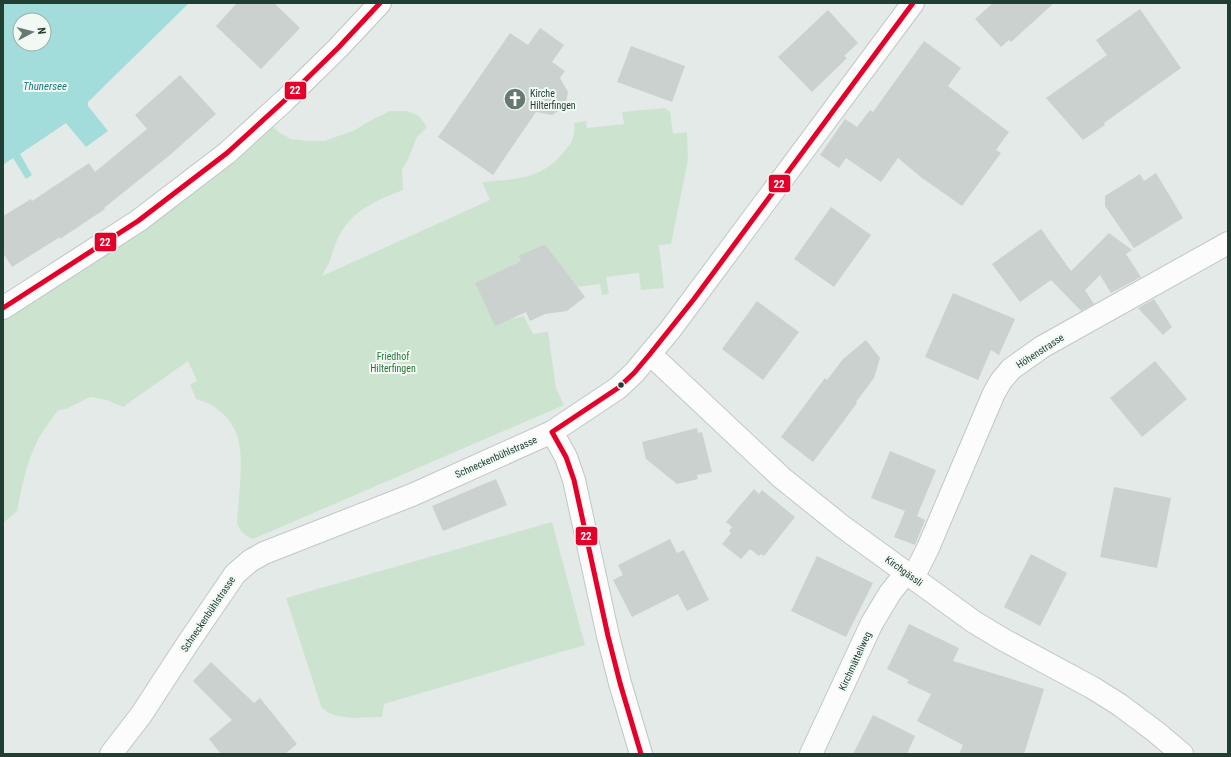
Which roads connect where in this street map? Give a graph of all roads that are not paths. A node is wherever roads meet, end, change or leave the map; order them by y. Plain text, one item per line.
1 (380, 3) edge
2 (913, 3) edge
3 (1228, 244) edge
4 (3, 308) edge
5 (650, 354) junction
6 (552, 432) junction
7 (910, 575) junction
8 (111, 754) edge
9 (641, 754) edge
10 (811, 754) edge
11 (1182, 754) edge

1 - 4 street
2 - 5 street, Schneckenbühlstrasse
3 - 7 street, Höhenstrasse
5 - 6 street, Schneckenbühlstrasse
5 - 7 street, Kirchgässli
6 - 8 street, Schneckenbühlstrasse
6 - 9 street
7 - 10 street, Kirchmätteliweg
7 - 11 street, Kirchgässli

